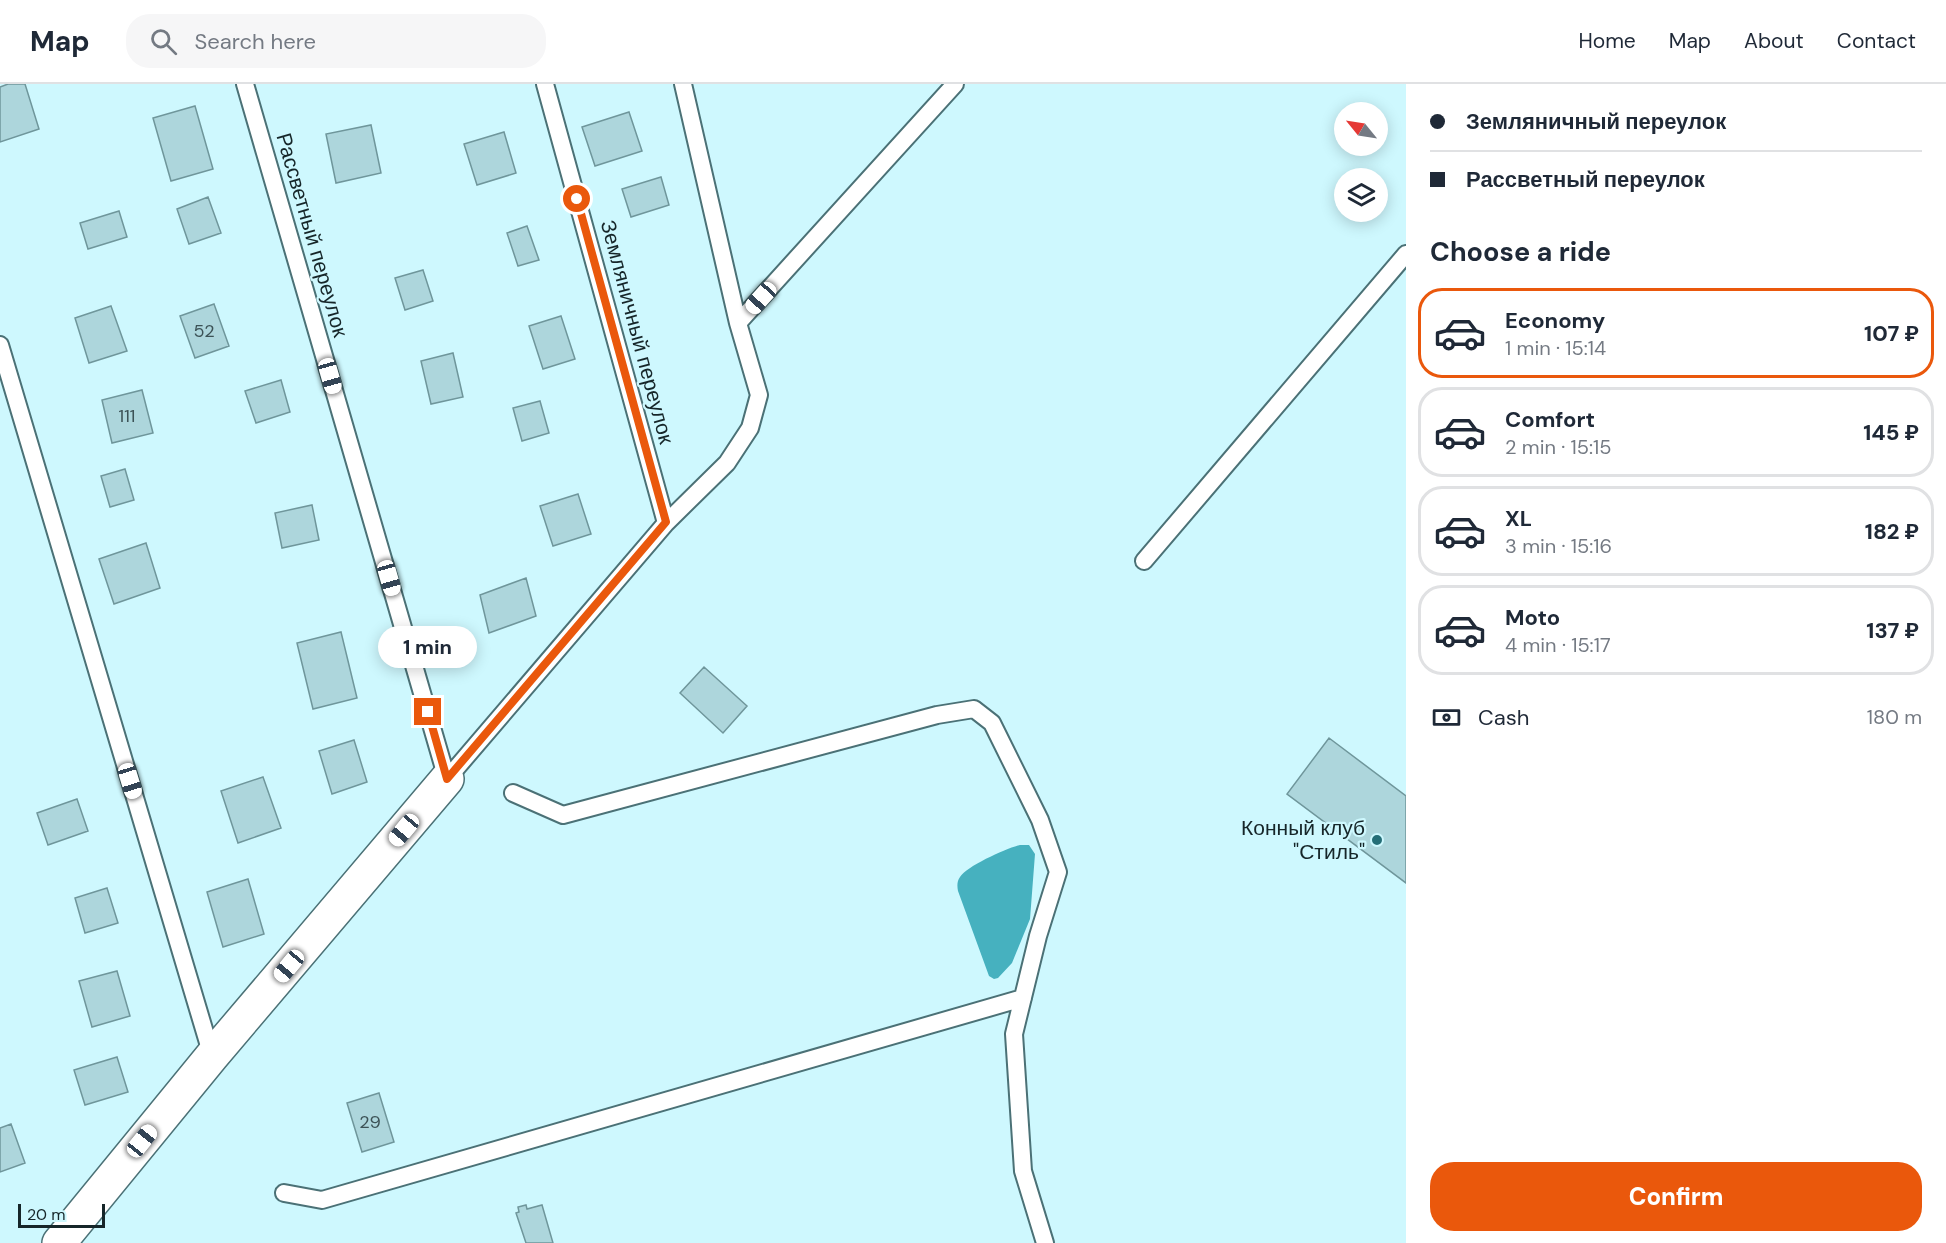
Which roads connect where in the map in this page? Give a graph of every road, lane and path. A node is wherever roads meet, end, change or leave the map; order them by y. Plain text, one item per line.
1 (245, 84) edge
2 (545, 84) edge
3 (683, 84) edge
4 (956, 84) edge
5 (1406, 254) edge
6 (738, 323) junction
7 (0, 345) edge
8 (666, 522) junction
9 (1144, 561) dead end
10 (447, 779) junction
11 (513, 792) dead end
12 (1023, 998) junction
13 (212, 1056) junction
14 (284, 1193) dead end
15 (59, 1243) edge
16 (1045, 1243) edge

1 - 10 lane, Рассветный переулок
2 - 8 lane, Земляничный переулок
3 - 6 lane
4 - 6 lane
5 - 9 lane
6 - 8 lane
7 - 13 lane
8 - 10 lane
10 - 13 street
11 - 12 lane
12 - 14 lane
12 - 16 lane
13 - 15 street

